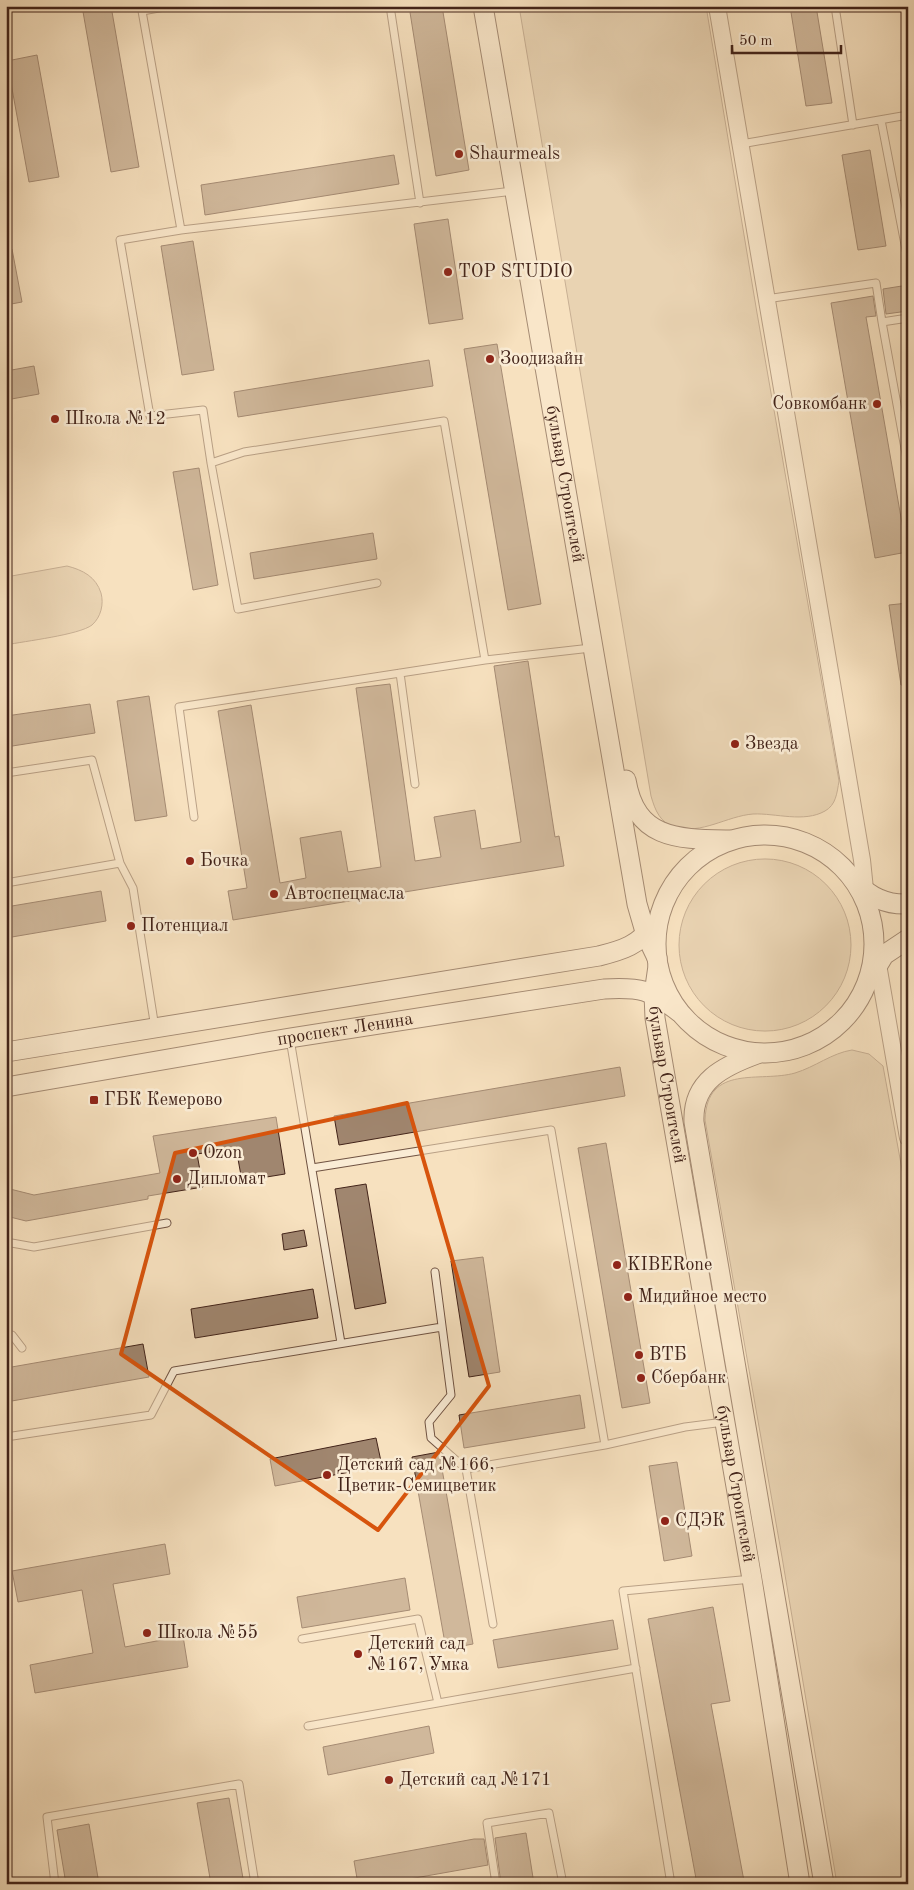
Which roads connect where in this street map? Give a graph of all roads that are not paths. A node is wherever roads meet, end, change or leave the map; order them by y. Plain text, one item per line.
1 (170, 6) edge
2 (390, 6) edge
3 (483, 6) edge
4 (496, 6) edge
5 (717, 6) edge
6 (835, 6) edge
7 (908, 115) edge
8 (881, 120) junction
9 (853, 125) junction
10 (740, 144) junction
11 (515, 191) junction
12 (420, 203) junction
13 (181, 230) junction
14 (907, 255) edge
15 (766, 299) junction
16 (908, 318) edge
17 (882, 322) junction
18 (210, 463) junction
19 (908, 466) edge
20 (377, 582) dead end
21 (591, 648) junction
22 (485, 660) junction
23 (400, 673) junction
24 (6, 773) edge
25 (415, 784) dead end
26 (194, 817) dead end
27 (730, 840) junction
28 (120, 863) junction
29 (6, 883) edge
30 (866, 901) junction
31 (908, 904) edge
32 (661, 911) junction
33 (646, 935) junction
34 (908, 939) edge
35 (874, 941) junction
36 (658, 962) junction
37 (878, 963) junction
38 (866, 985) junction
39 (654, 994) junction
40 (679, 1012) junction
41 (155, 1028) junction
42 (290, 1038) junction
43 (6, 1052) edge
44 (757, 1054) junction
45 (6, 1087) edge
46 (908, 1138) edge
47 (312, 1168) junction
48 (167, 1223) dead end
49 (6, 1242) edge
50 (435, 1272) dead end
51 (442, 1327) junction
52 (6, 1336) edge
53 (341, 1343) junction
54 (22, 1348) dead end
55 (724, 1422) junction
56 (6, 1437) edge
57 (604, 1445) junction
58 (466, 1469) junction
59 (762, 1577) junction
60 (493, 1624) dead end
61 (302, 1639) dead end
62 (636, 1668) junction
63 (438, 1703) junction
64 (308, 1726) dead end
65 (55, 1884) edge
66 (255, 1884) edge
67 (496, 1884) edge
68 (563, 1884) edge
69 (671, 1884) edge
70 (800, 1884) edge
71 (824, 1884) edge

1 - 13 lane
2 - 12 lane
3 - 11 main road, бульвар Строителей
4 - 27 main road, бульвар Строителей
5 - 10 street
6 - 9 lane
7 - 8 lane
8 - 9 lane
8 - 14 lane
9 - 10 lane
10 - 15 street
11 - 12 lane
11 - 21 main road, бульвар Строителей
12 - 13 lane
13 - 18 lane
15 - 17 lane
15 - 30 street
16 - 17 lane
17 - 19 lane
18 - 20 lane
18 - 22 lane
21 - 22 lane
21 - 33 main road, бульвар Строителей
22 - 23 lane
23 - 25 lane
23 - 26 lane
24 - 28 lane
27 - 30 main road
27 - 32 main road
28 - 29 lane
28 - 41 lane
30 - 31 main road
30 - 35 main road
32 - 33 main road, проспект Ленина
32 - 36 main road
33 - 36 main road, бульвар Строителей
33 - 41 main road, проспект Ленина
34 - 37 main road
35 - 37 street
35 - 38 main road
36 - 39 main road, бульвар Строителей
36 - 40 main road
37 - 38 main road
37 - 46 street
38 - 44 main road
39 - 40 main road, проспект Ленина
39 - 42 main road, проспект Ленина
39 - 55 main road, бульвар Строителей
40 - 44 main road
41 - 43 main road, проспект Ленина
42 - 45 main road, проспект Ленина
42 - 47 lane
44 - 59 main road, бульвар Строителей
47 - 53 lane
47 - 57 lane
48 - 49 lane
50 - 51 lane
51 - 53 lane
51 - 58 lane
52 - 54 lane
53 - 56 lane
55 - 57 lane
55 - 59 main road, бульвар Строителей
57 - 58 lane
58 - 60 lane
59 - 62 lane
59 - 70 main road, бульвар Строителей
59 - 71 main road, бульвар Строителей
61 - 63 lane
62 - 63 lane
62 - 69 lane
63 - 64 lane
65 - 66 lane
67 - 68 lane

